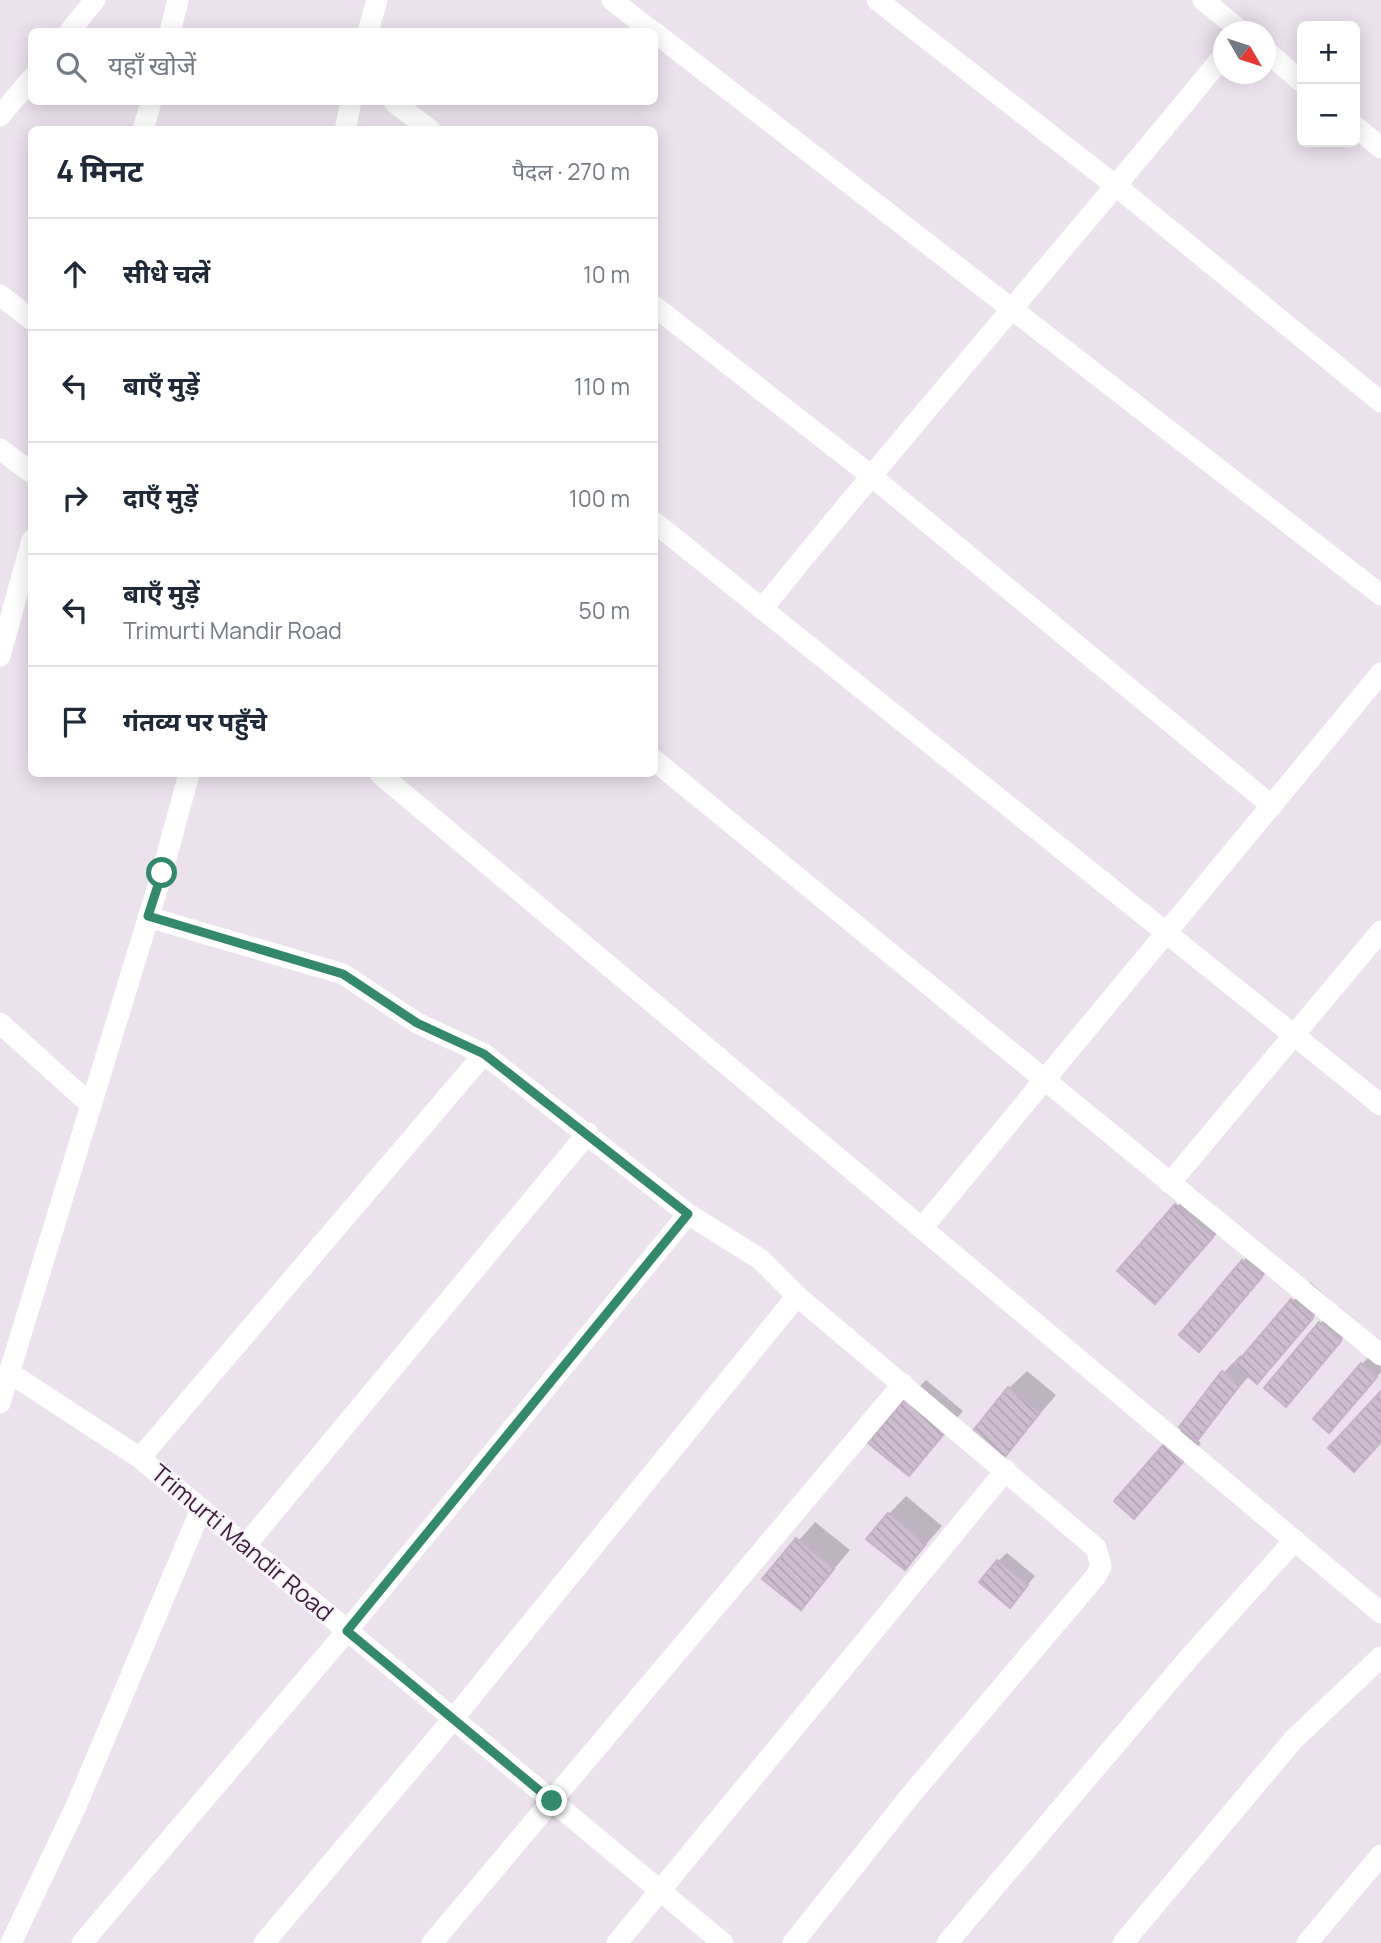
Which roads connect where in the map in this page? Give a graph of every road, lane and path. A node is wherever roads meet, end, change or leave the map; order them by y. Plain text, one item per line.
1 (95, 0) edge
2 (178, 0) edge
3 (377, 0) edge
4 (612, 0) edge
5 (877, 0) edge
6 (1203, 0) edge
7 (1229, 21) edge
8 (72, 28) edge
9 (171, 28) edge
10 (369, 28) edge
11 (649, 28) edge
12 (658, 35) edge
13 (1276, 60) edge
14 (1213, 67) edge
15 (1297, 78) edge
16 (28, 83) edge
17 (150, 105) edge
18 (350, 105) edge
19 (398, 105) edge
20 (0, 116) edge
21 (144, 126) edge
22 (346, 126) edge
23 (425, 126) edge
24 (1360, 130) edge
25 (1381, 148) edge
26 (1116, 186) junction
27 (0, 295) edge
28 (1011, 308) junction
29 (658, 309) edge
30 (28, 317) edge
31 (1381, 402) edge
32 (0, 449) edge
33 (28, 470) edge
34 (870, 475) junction
35 (658, 525) edge
36 (28, 552) edge
37 (1381, 595) edge
38 (762, 609) junction
39 (4, 624) edge
40 (0, 656) edge
41 (1381, 673) edge
42 (658, 763) edge
43 (188, 777) edge
44 (384, 777) edge
45 (1272, 806) junction
46 (148, 916) junction
47 (1381, 931) edge
48 (1167, 933) junction
49 (0, 1023) edge
50 (1294, 1035) junction
51 (484, 1054) junction
52 (1045, 1080) junction
53 (90, 1104) junction
54 (1381, 1105) edge
55 (588, 1133) junction
56 (1170, 1183) junction
57 (688, 1214) junction
58 (922, 1228) junction
59 (797, 1296) junction
60 (1381, 1355) edge
61 (10, 1373) junction
62 (903, 1384) junction
63 (0, 1403) edge
64 (140, 1458) junction
65 (1006, 1470) junction
66 (201, 1509) junction
67 (1295, 1540) junction
68 (245, 1546) junction
69 (1381, 1613) edge
70 (347, 1631) junction
71 (1381, 1657) edge
72 (453, 1718) junction
73 (552, 1801) junction
74 (1381, 1854) edge
75 (660, 1891) junction
76 (11, 1943) edge
77 (82, 1943) edge
78 (264, 1943) edge
79 (432, 1943) edge
80 (617, 1943) edge
81 (723, 1943) edge
82 (793, 1943) edge
83 (947, 1943) edge
84 (1123, 1943) edge
85 (1307, 1943) edge

1 - 8 street
2 - 9 street
3 - 10 street
4 - 11 street
5 - 26 street
6 - 7 street
12 - 28 street
13 - 15 street
14 - 26 street
16 - 20 street
17 - 21 street
18 - 22 street
19 - 23 street
24 - 25 street
26 - 28 street
26 - 31 street
27 - 30 street
28 - 34 street
28 - 37 street
29 - 34 street
32 - 33 street
34 - 38 street
34 - 45 street
35 - 38 street
36 - 39 street
38 - 48 street
39 - 40 street
41 - 45 street
42 - 52 street
43 - 46 street
44 - 58 street
45 - 48 street
46 - 51 street
46 - 53 street
47 - 50 street
48 - 50 street
48 - 52 street
49 - 53 street
50 - 54 street
50 - 56 street
51 - 55 street
51 - 64 street
52 - 56 street
52 - 58 street
53 - 61 street
55 - 57 street
55 - 68 street
56 - 60 street
57 - 59 street
57 - 70 street
58 - 67 street
59 - 62 street
59 - 72 street
61 - 63 street
61 - 64 street, Trimurti Mandir Road
62 - 65 street
62 - 73 street
64 - 66 street, Trimurti Mandir Road
65 - 75 street
65 - 82 street
66 - 68 street, Trimurti Mandir Road
66 - 76 street
67 - 69 street
67 - 83 street
68 - 70 street, Trimurti Mandir Road
70 - 72 street, Trimurti Mandir Road
70 - 77 street
71 - 84 street
72 - 73 street, Trimurti Mandir Road
72 - 78 street
73 - 75 street, Trimurti Mandir Road
73 - 79 street
74 - 85 street
75 - 80 street
75 - 81 street, Trimurti Mandir Road

